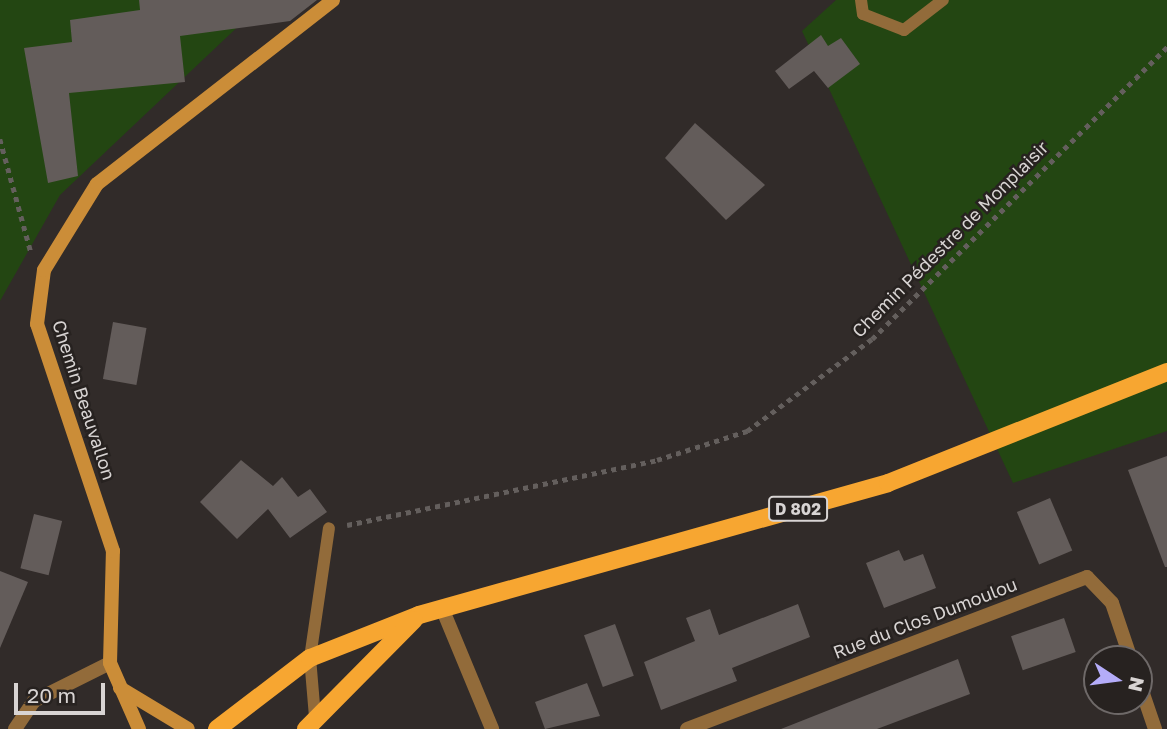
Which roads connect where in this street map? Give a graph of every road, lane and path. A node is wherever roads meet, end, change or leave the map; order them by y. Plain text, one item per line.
1 (333, 0) edge
2 (861, 0) edge
3 (943, 0) edge
4 (1167, 47) edge
5 (0, 139) edge
6 (44, 270) junction
7 (1167, 372) edge
8 (329, 528) joint
9 (442, 608) junction
10 (419, 615) junction
11 (1126, 645) edge
12 (310, 658) junction
13 (110, 663) junction
14 (118, 687) junction
15 (311, 723) edge
16 (15, 729) edge
17 (139, 729) edge
18 (188, 729) edge
19 (217, 729) edge
20 (492, 729) edge
21 (687, 729) edge

1 - 6 street, Chemin Beauvallon
2 - 3 lane
4 - 8 path, Chemin Pédestre de Monplaisir
5 - 6 path
6 - 13 street, Chemin Beauvallon
7 - 9 main road, D 802
8 - 12 lane
9 - 10 main road, D 802
9 - 20 street
10 - 12 main road, D 802
10 - 15 main road, D 802
11 - 21 street, Rue du Clos Dumoulou
12 - 15 lane
12 - 19 main road, D 802
13 - 14 street, Chemin Beauvallon
13 - 16 street
14 - 17 street, Chemin Beauvallon
14 - 18 street

